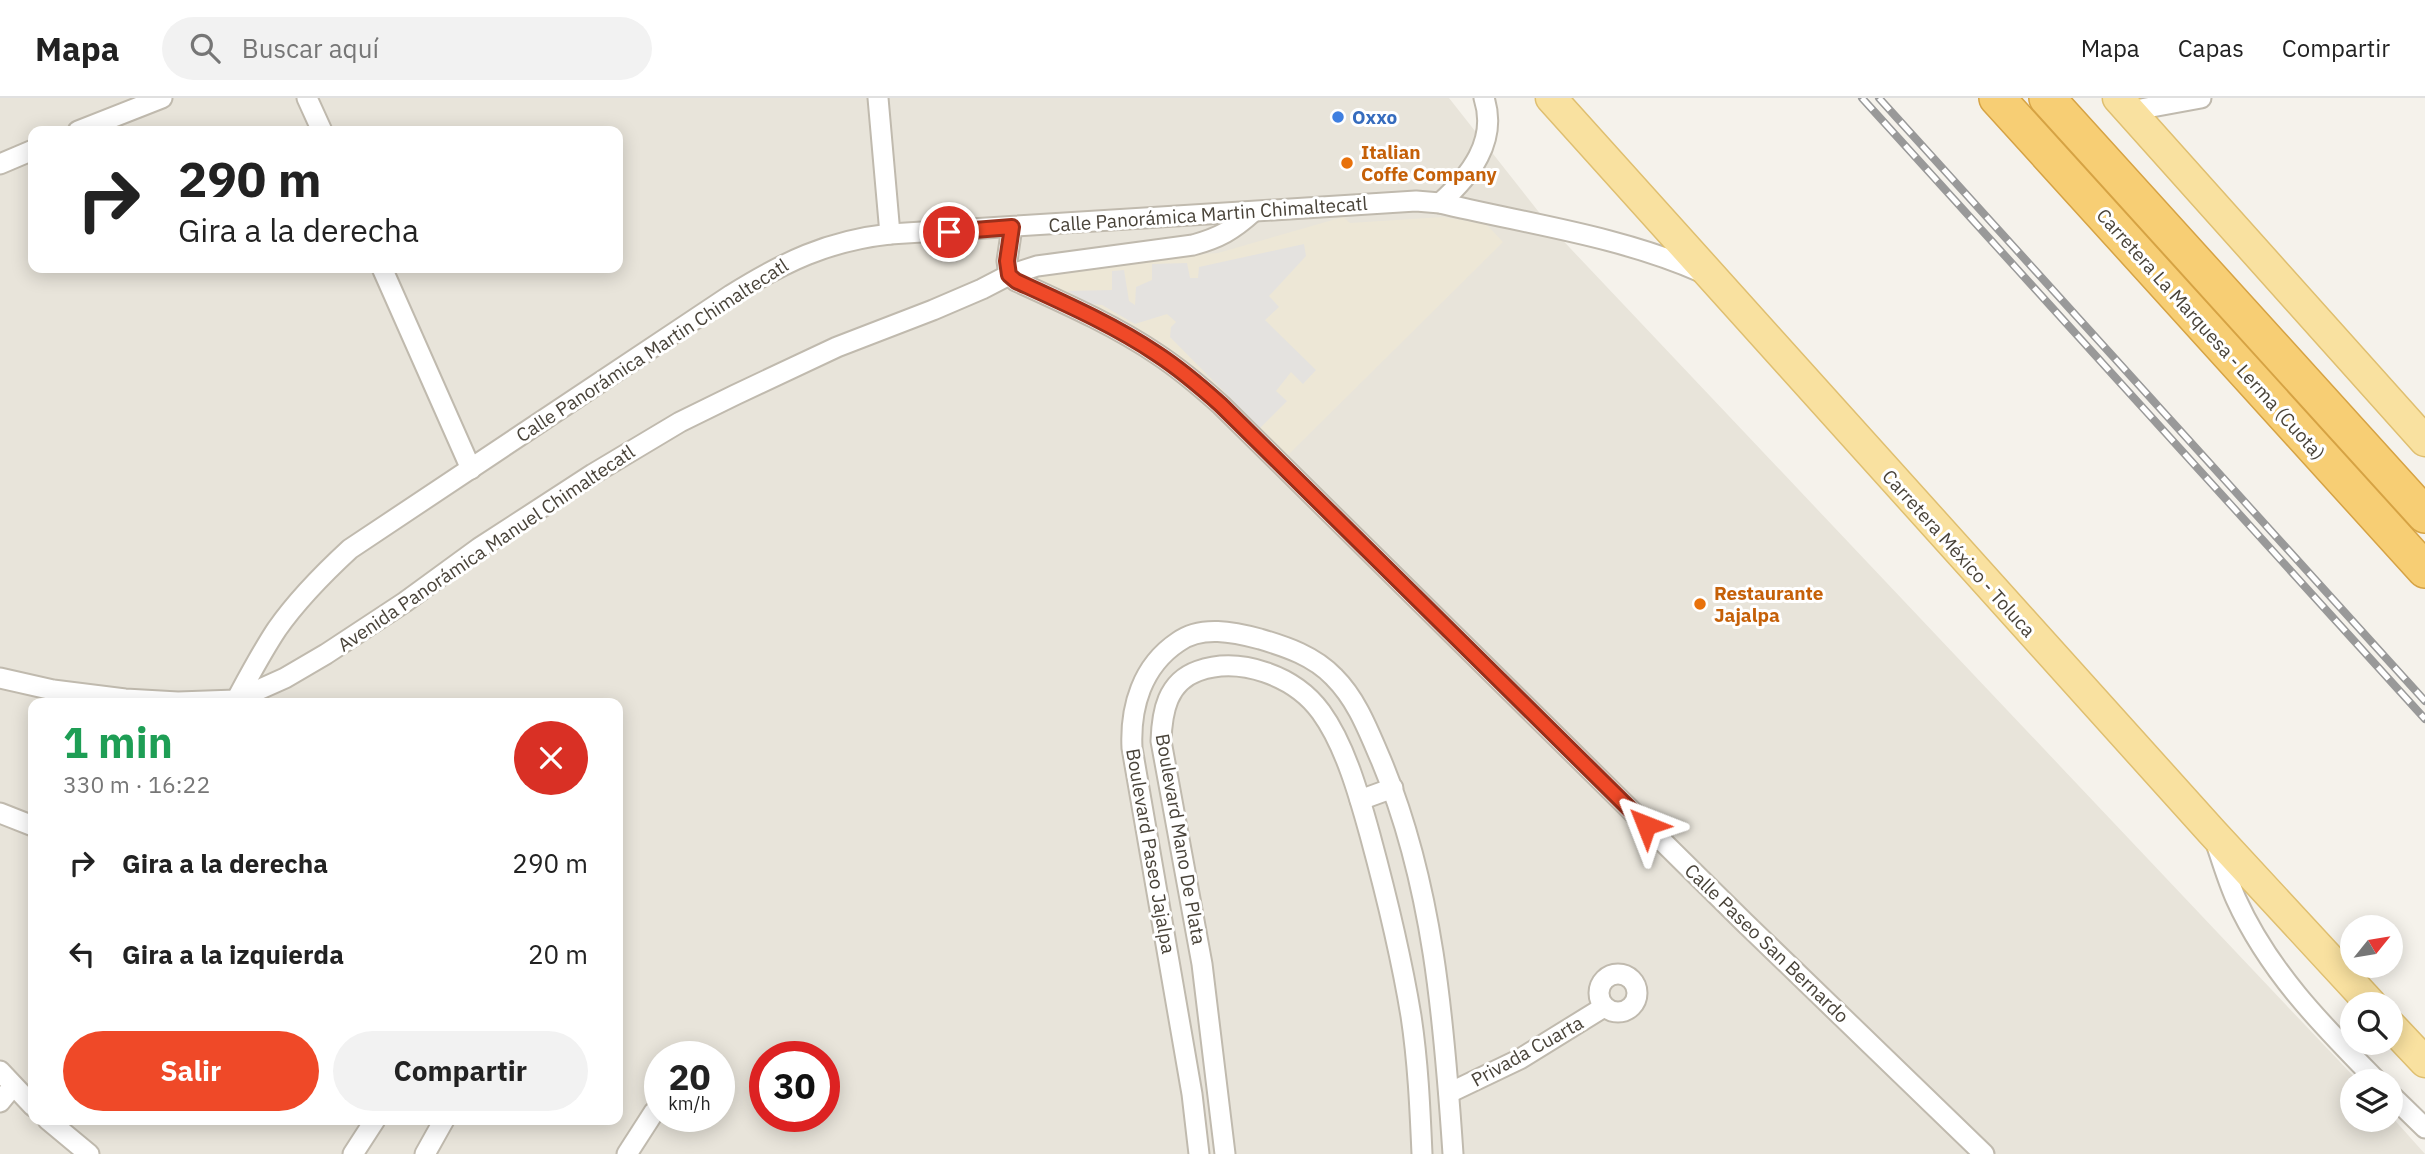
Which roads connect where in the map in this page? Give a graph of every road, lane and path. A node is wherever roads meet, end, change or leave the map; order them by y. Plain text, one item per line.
1 (162, 98) edge
2 (307, 98) edge
3 (878, 98) edge
4 (1484, 98) edge
5 (1551, 98) edge
6 (1997, 98) edge
7 (2047, 98) edge
8 (2200, 98) edge
9 (2124, 105) edge
10 (91, 126) edge
11 (320, 126) edge
12 (28, 152) edge
13 (0, 164) edge
14 (1440, 204) junction
15 (1253, 212) junction
16 (1012, 227) junction
17 (890, 234) junction
18 (384, 273) edge
19 (1009, 275) junction
20 (1712, 277) junction
21 (2425, 442) edge
22 (471, 469) junction
23 (2425, 515) edge
24 (2425, 570) edge
25 (0, 678) edge
26 (117, 698) edge
27 (237, 698) edge
28 (243, 698) edge
29 (1393, 788) junction
30 (1360, 800) junction
31 (0, 814) edge
32 (28, 824) edge
33 (2212, 832) junction
34 (1202, 964) junction
35 (1171, 967) junction
36 (2360, 992) edge
37 (1604, 1007) dead end
38 (2403, 1039) edge
39 (2425, 1062) edge
40 (2365, 1069) edge
41 (7, 1079) edge
42 (1449, 1093) junction
43 (28, 1101) edge
44 (0, 1102) edge
45 (2403, 1107) edge
46 (54, 1125) edge
47 (372, 1125) edge
48 (441, 1125) edge
49 (644, 1128) edge
50 (2425, 1128) edge
51 (89, 1154) edge
52 (353, 1154) edge
53 (425, 1154) edge
54 (627, 1154) edge
55 (1199, 1154) edge
56 (1225, 1154) edge
57 (1422, 1154) edge
58 (1453, 1154) edge
59 (1984, 1154) edge

1 - 10 street
2 - 11 street
3 - 17 street
4 - 14 street
5 - 20 main road, Carretera México - Toluca
6 - 24 highway, Carretera La Marquesa - Lerma (Cuota)
7 - 23 highway, Carretera La Marquesa - Lerma (Cuota)
8 - 9 street
9 - 21 main road
12 - 13 street
14 - 15 street, Calle Panorámica Martin Chimaltecatl
14 - 20 street, Calle Panorámica Martin Chimaltecatl
15 - 16 street, Calle Panorámica Martin Chimaltecatl
15 - 19 street, Avenida Panorámica Manuel Chimaltecatl
16 - 17 street, Calle Panorámica Martin Chimaltecatl
16 - 19 street
17 - 22 street, Calle Panorámica Martin Chimaltecatl
18 - 22 street
19 - 28 street, Avenida Panorámica Manuel Chimaltecatl
19 - 59 street, Calle Paseo San Bernardo
20 - 33 main road, Carretera México - Toluca
22 - 27 street, Calle Panorámica Martin Chimaltecatl
25 - 26 street
29 - 30 street
29 - 35 street, Boulevard Paseo Jajalpa
29 - 42 street, Boulevard Paseo Jajalpa
30 - 34 street, Boulevard Mano De Plata
30 - 57 street, Boulevard Mano De Plata
31 - 32 street
33 - 36 main road, Carretera México - Toluca
33 - 40 street
34 - 35 street
34 - 56 street, Boulevard Mano De Plata
35 - 55 street, Boulevard Paseo Jajalpa
37 - 42 street, Privada Cuarta
38 - 39 main road
41 - 43 street
41 - 44 street
42 - 58 street, Boulevard Paseo Jajalpa
45 - 50 street
46 - 51 street
47 - 52 street
48 - 53 street
49 - 54 street

